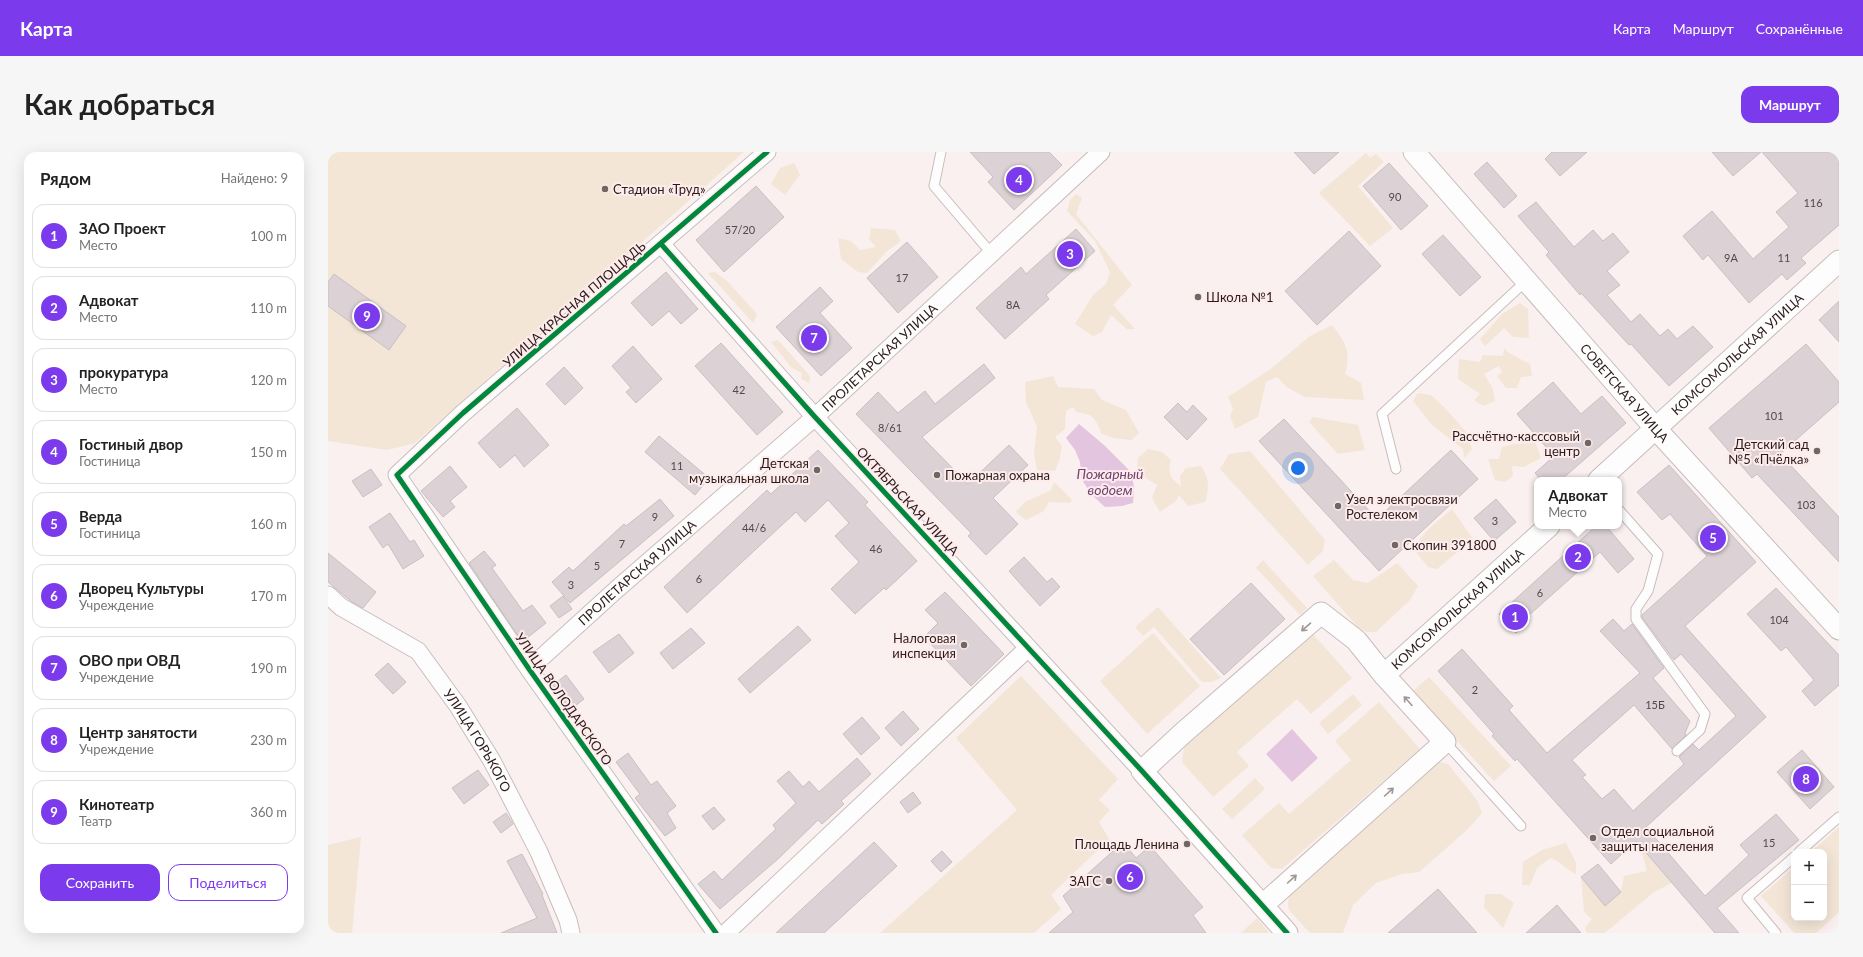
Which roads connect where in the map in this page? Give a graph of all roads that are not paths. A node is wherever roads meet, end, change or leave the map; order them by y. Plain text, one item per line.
1 (767, 152) edge
2 (941, 152) edge
3 (1101, 152) edge
4 (1414, 152) edge
5 (661, 244) junction
6 (991, 253) junction
7 (1839, 261) edge
8 (1526, 281) junction
9 (815, 417) junction
10 (1656, 430) junction
11 (1396, 468) dead end
12 (397, 475) joint
13 (1602, 477) edge
14 (1622, 513) edge
15 (1545, 529) edge
16 (328, 595) edge
17 (1839, 630) edge
18 (1028, 648) junction
19 (529, 669) junction
20 (1384, 675) junction
21 (1445, 742) junction
22 (1677, 751) dead end
23 (1142, 770) junction
24 (1839, 817) edge
25 (1521, 826) dead end
26 (1802, 849) edge
27 (1791, 860) edge
28 (1263, 905) junction
29 (571, 933) edge
30 (716, 933) edge
31 (726, 933) edge
32 (1287, 933) edge
33 (1776, 933) edge

1 - 5 street, УЛИЦА КРАСНАЯ ПЛОЩАДЬ
2 - 6 lane
3 - 6 street, ПРОЛЕТАРСКАЯ УЛИЦА
4 - 8 street, СОВЕТСКАЯ УЛИЦА
5 - 9 street, ОКТЯБРЬСКАЯ УЛИЦА
5 - 12 street, УЛИЦА КРАСНАЯ ПЛОЩАДЬ
6 - 9 street, ПРОЛЕТАРСКАЯ УЛИЦА
7 - 10 street, КОМСОМОЛЬСКАЯ УЛИЦА
8 - 10 street, СОВЕТСКАЯ УЛИЦА
8 - 11 lane
9 - 18 street, ОКТЯБРЬСКАЯ УЛИЦА
9 - 19 street, ПРОЛЕТАРСКАЯ УЛИЦА
10 - 13 street, КОМСОМОЛЬСКАЯ УЛИЦА
10 - 17 street, СОВЕТСКАЯ УЛИЦА
12 - 19 street, УЛИЦА ВОЛОДАРСКОГО
14 - 22 lane
15 - 20 street, КОМСОМОЛЬСКАЯ УЛИЦА
16 - 29 street, УЛИЦА ГОРЬКОГО
18 - 23 street, ОКТЯБРЬСКАЯ УЛИЦА
18 - 31 street
19 - 30 street, УЛИЦА ВОЛОДАРСКОГО
21 -> 20 street
20 -> 23 street
21 - 25 lane
28 -> 21 street
23 - 28 street
24 - 26 lane
27 - 33 lane
28 - 32 street

